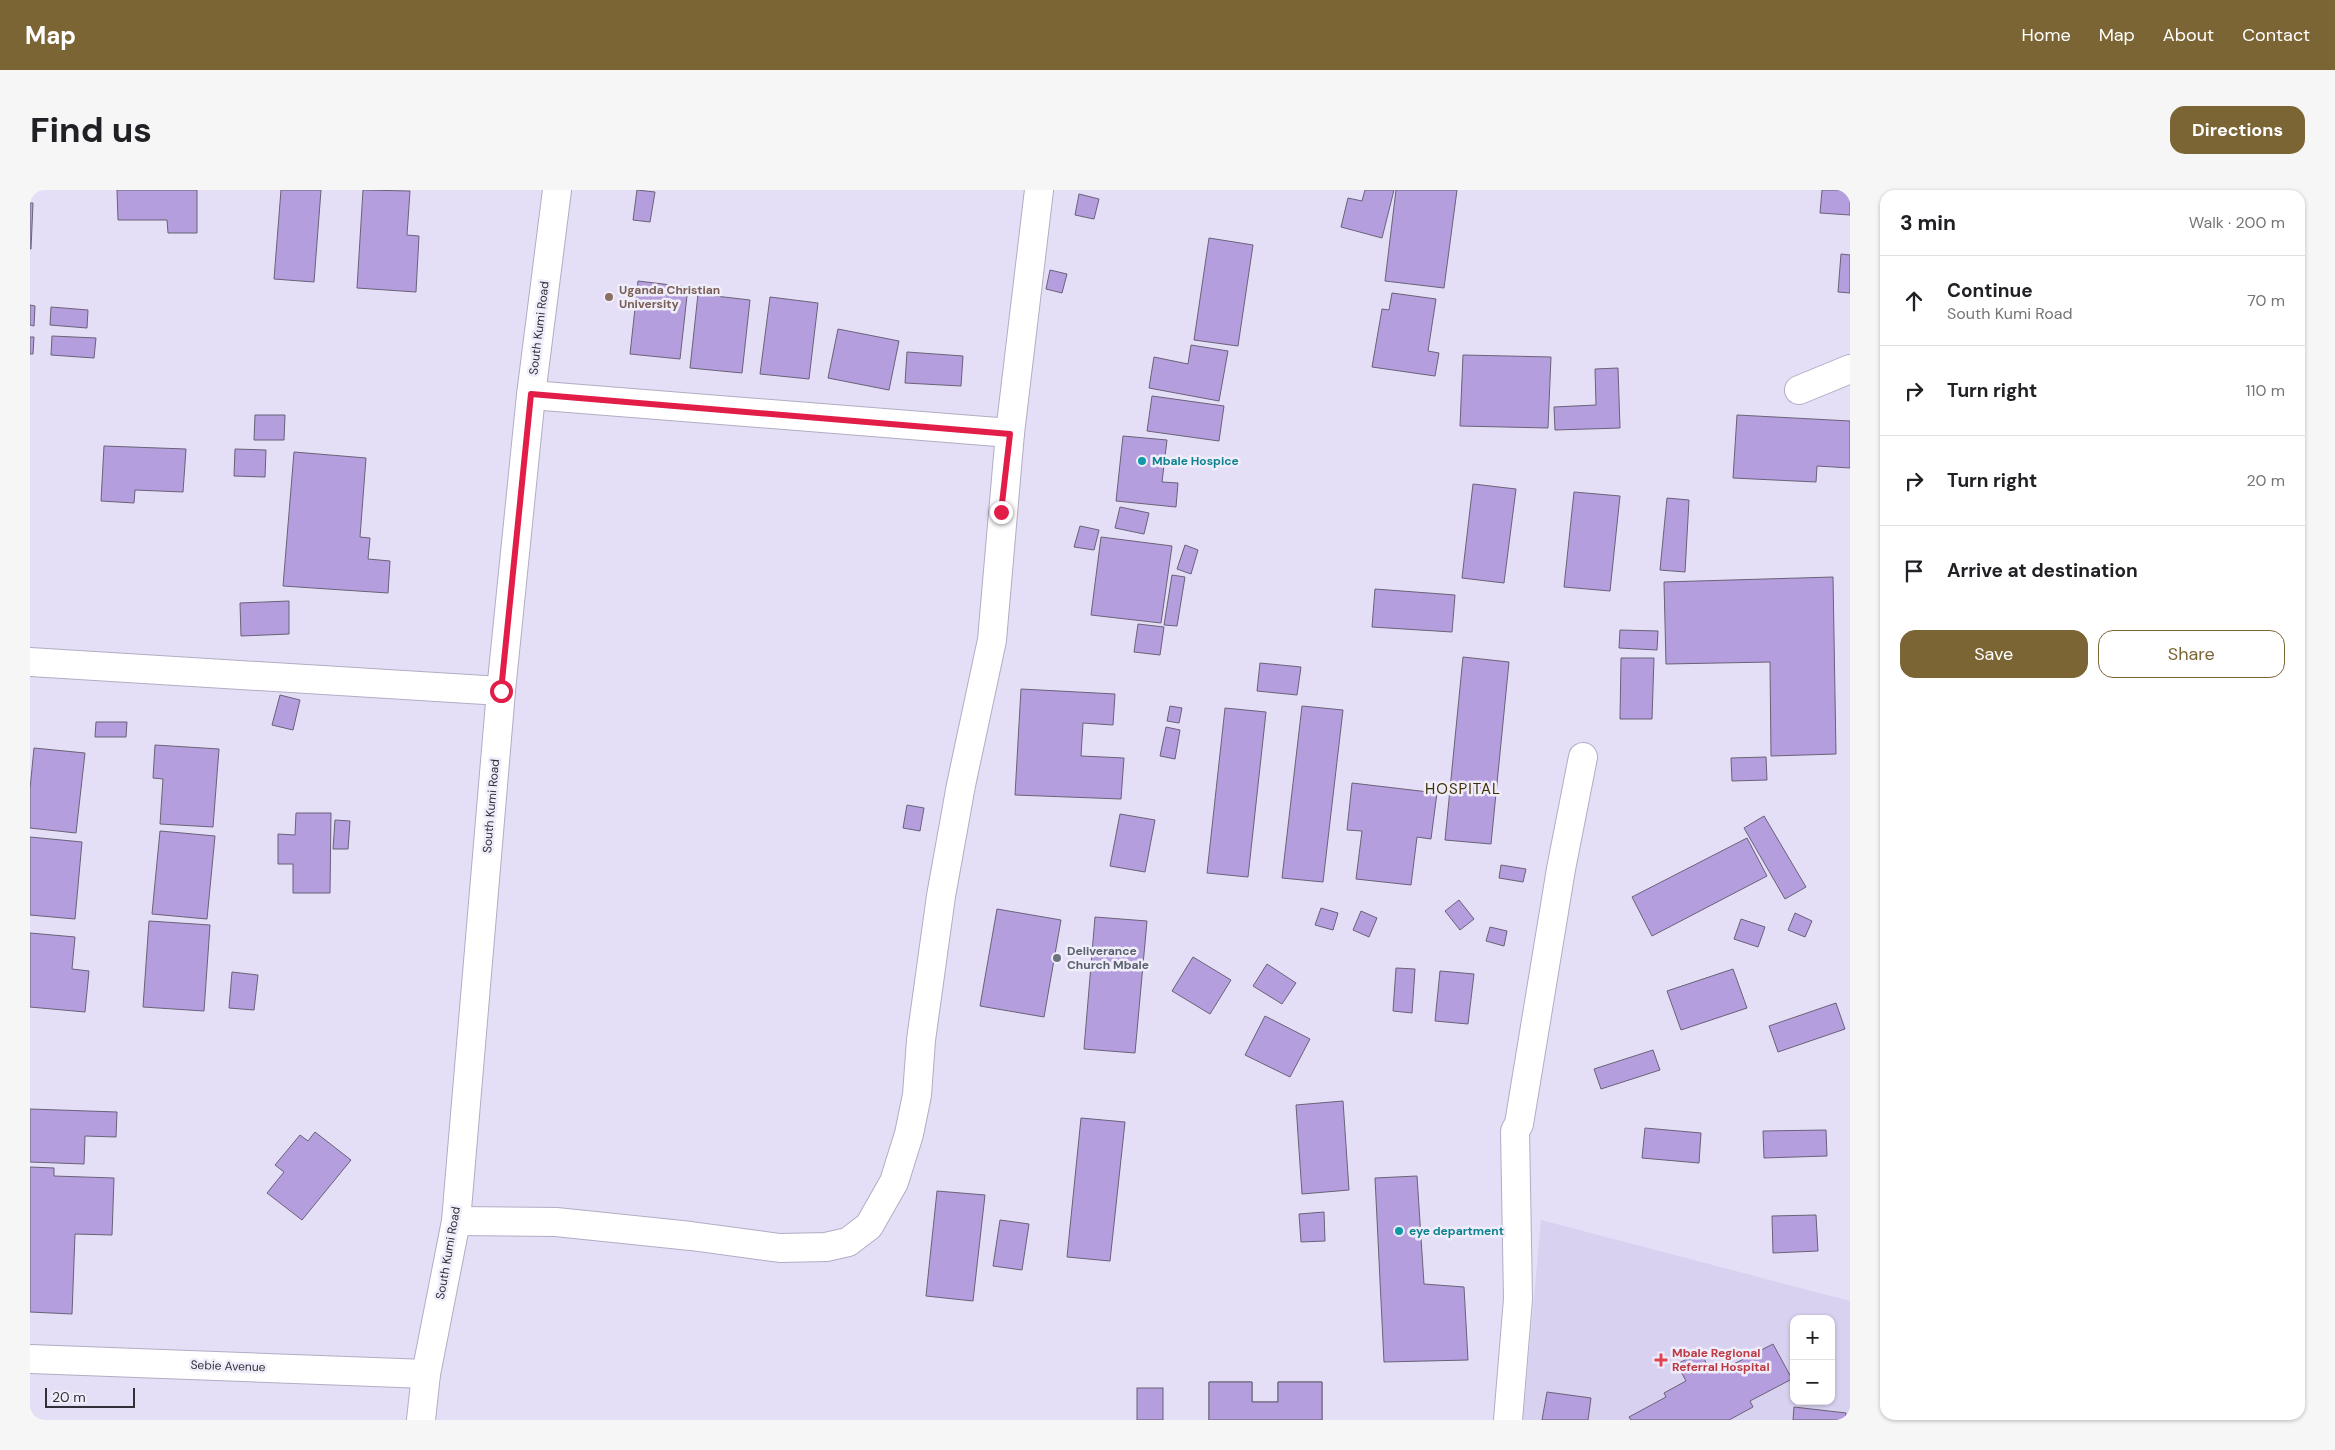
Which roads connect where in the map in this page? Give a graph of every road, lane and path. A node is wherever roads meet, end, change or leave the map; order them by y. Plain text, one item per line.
1 (557, 190) edge
2 (1039, 190) edge
3 (1850, 369) edge
4 (1799, 390) dead end
5 (531, 394) junction
6 (1010, 434) junction
7 (30, 662) edge
8 (501, 691) junction
9 (1583, 757) dead end
10 (456, 1221) junction
11 (30, 1359) edge
12 (426, 1374) junction
13 (421, 1420) edge
14 (1508, 1420) edge

1 - 5 street, South Kumi Road
2 - 6 street
3 - 4 street
5 - 6 street
5 - 8 street, South Kumi Road
6 - 10 street
7 - 8 street
8 - 10 street, South Kumi Road
9 - 14 street
10 - 12 street, South Kumi Road
11 - 12 street, Sebie Avenue
12 - 13 street, South Kumi Road

